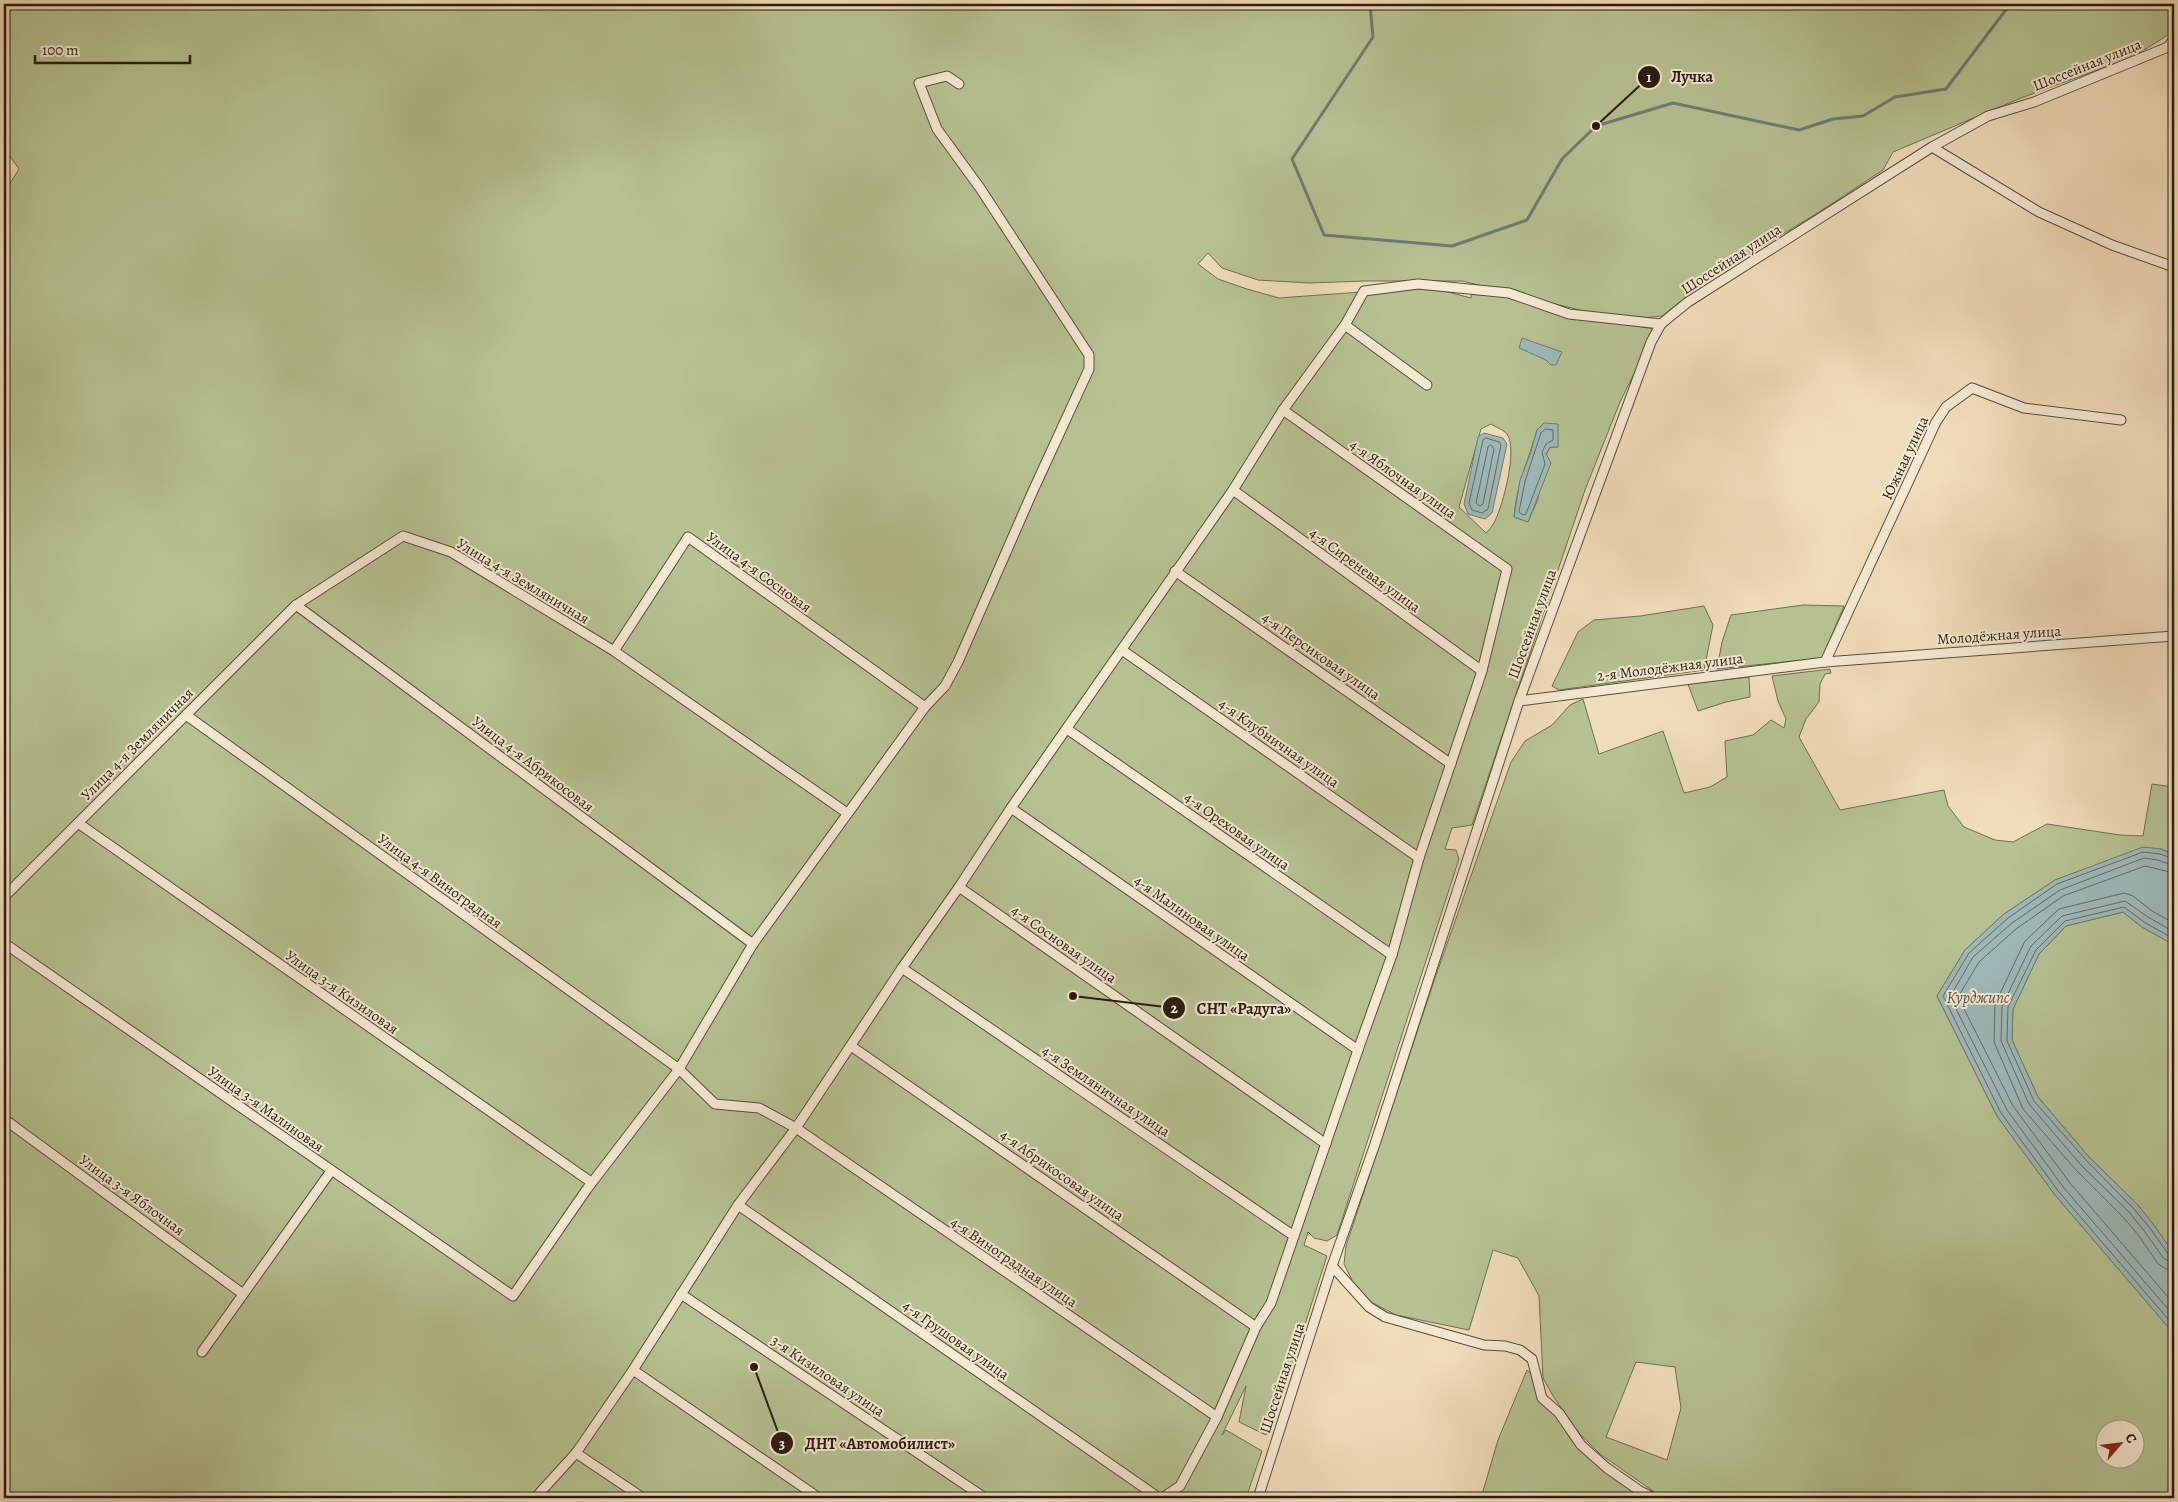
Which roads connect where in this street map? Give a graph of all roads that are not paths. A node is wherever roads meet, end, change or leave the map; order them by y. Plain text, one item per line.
1 (2174, 39) edge
2 (959, 84) dead end
3 (1932, 148) junction
4 (2174, 267) edge
5 (1662, 324) junction
6 (1345, 325) junction
7 (1427, 384) dead end
8 (1283, 410) junction
9 (2121, 420) dead end
10 (1233, 490) junction
11 (1175, 571) junction
12 (296, 605) junction
13 (2174, 636) edge
14 (1122, 650) junction
15 (614, 651) junction
16 (1825, 662) junction
17 (1482, 671) junction
18 (1519, 701) junction
19 (925, 707) junction
20 (186, 715) junction
21 (1067, 729) junction
22 (1451, 764) junction
23 (1011, 808) junction
24 (847, 813) junction
25 (78, 823) junction
26 (1420, 858) junction
27 (959, 887) junction
28 (4, 897) edge
29 (4, 943) edge
30 (754, 944) junction
31 (1392, 955) junction
32 (902, 968) junction
33 (851, 1046) junction
34 (1358, 1050) junction
35 (679, 1069) junction
36 (4, 1119) edge
37 (796, 1128) junction
38 (1326, 1144) junction
39 (331, 1171) junction
40 (591, 1182) junction
41 (738, 1205) junction
42 (1294, 1236) junction
43 (1332, 1266) junction
44 (243, 1294) junction
45 (681, 1294) junction
46 (1256, 1327) junction
47 (202, 1352) dead end
48 (633, 1370) junction
49 (1217, 1417) junction
50 (576, 1453) junction
51 (535, 1498) edge
52 (643, 1498) edge
53 (819, 1498) edge
54 (985, 1498) edge
55 (1161, 1498) edge
56 (1258, 1498) edge
57 (1654, 1498) edge

1 - 3 street, Шоссейная улица
2 - 19 street
3 - 4 street
3 - 5 street, Шоссейная улица
5 - 6 street
5 - 18 street, Шоссейная улица
6 - 7 street
6 - 8 street
8 - 10 street
8 - 17 street, 4-я Яблочная улица
9 - 16 street, Южная улица
10 - 11 street
10 - 17 street, 4-я Сиреневая улица
11 - 14 street
11 - 22 street, 4-я Персиковая улица
12 - 15 street, Улица 4-я Земляничная
12 - 20 street, Улица 4-я Земляничная
12 - 30 street, Улица 4-я Абрикосовая
13 - 16 street, Молодёжная улица
14 - 21 street
14 - 26 street, 4-я Клубничная улица
15 - 19 street, Улица 4-я Сосновая
15 - 24 street, Улица 4-я Земляничная
16 - 18 street, 2-я Молодёжная улица
17 - 22 street
18 - 43 street, Шоссейная улица
19 - 24 street
20 - 25 street, Улица 4-я Земляничная
20 - 35 street, Улица 4-я Виноградная
21 - 23 street
21 - 31 street, 4-я Ореховая улица
22 - 26 street
23 - 27 street
23 - 34 street, 4-я Малиновая улица
24 - 30 street
25 - 28 street, Улица 4-я Земляничная
25 - 40 street, Улица 3-я Кизиловая
26 - 31 street
27 - 32 street
27 - 38 street, 4-я Сосновая улица
29 - 39 street, Улица 3-я Малиновая
30 - 35 street
31 - 34 street
32 - 33 street
32 - 42 street, 4-я Земляничная улица
33 - 37 street
33 - 46 street, 4-я Абрикосовая улица
34 - 38 street
35 - 37 street, Улица 4-я Виноградная
35 - 40 street
36 - 44 street, Улица 3-я Яблочная
37 - 41 street
37 - 49 street, 4-я Виноградная улица
38 - 42 street
39 - 40 street, Улица 3-я Малиновая
39 - 44 street
41 - 45 street
41 - 55 street, 4-я Грушовая улица
42 - 46 street
43 - 56 street, Шоссейная улица
43 - 57 street
44 - 47 street
45 - 48 street
45 - 54 street, 3-я Кизиловая улица
46 - 49 street
48 - 50 street
48 - 53 street
49 - 55 street
50 - 51 street
50 - 52 street

